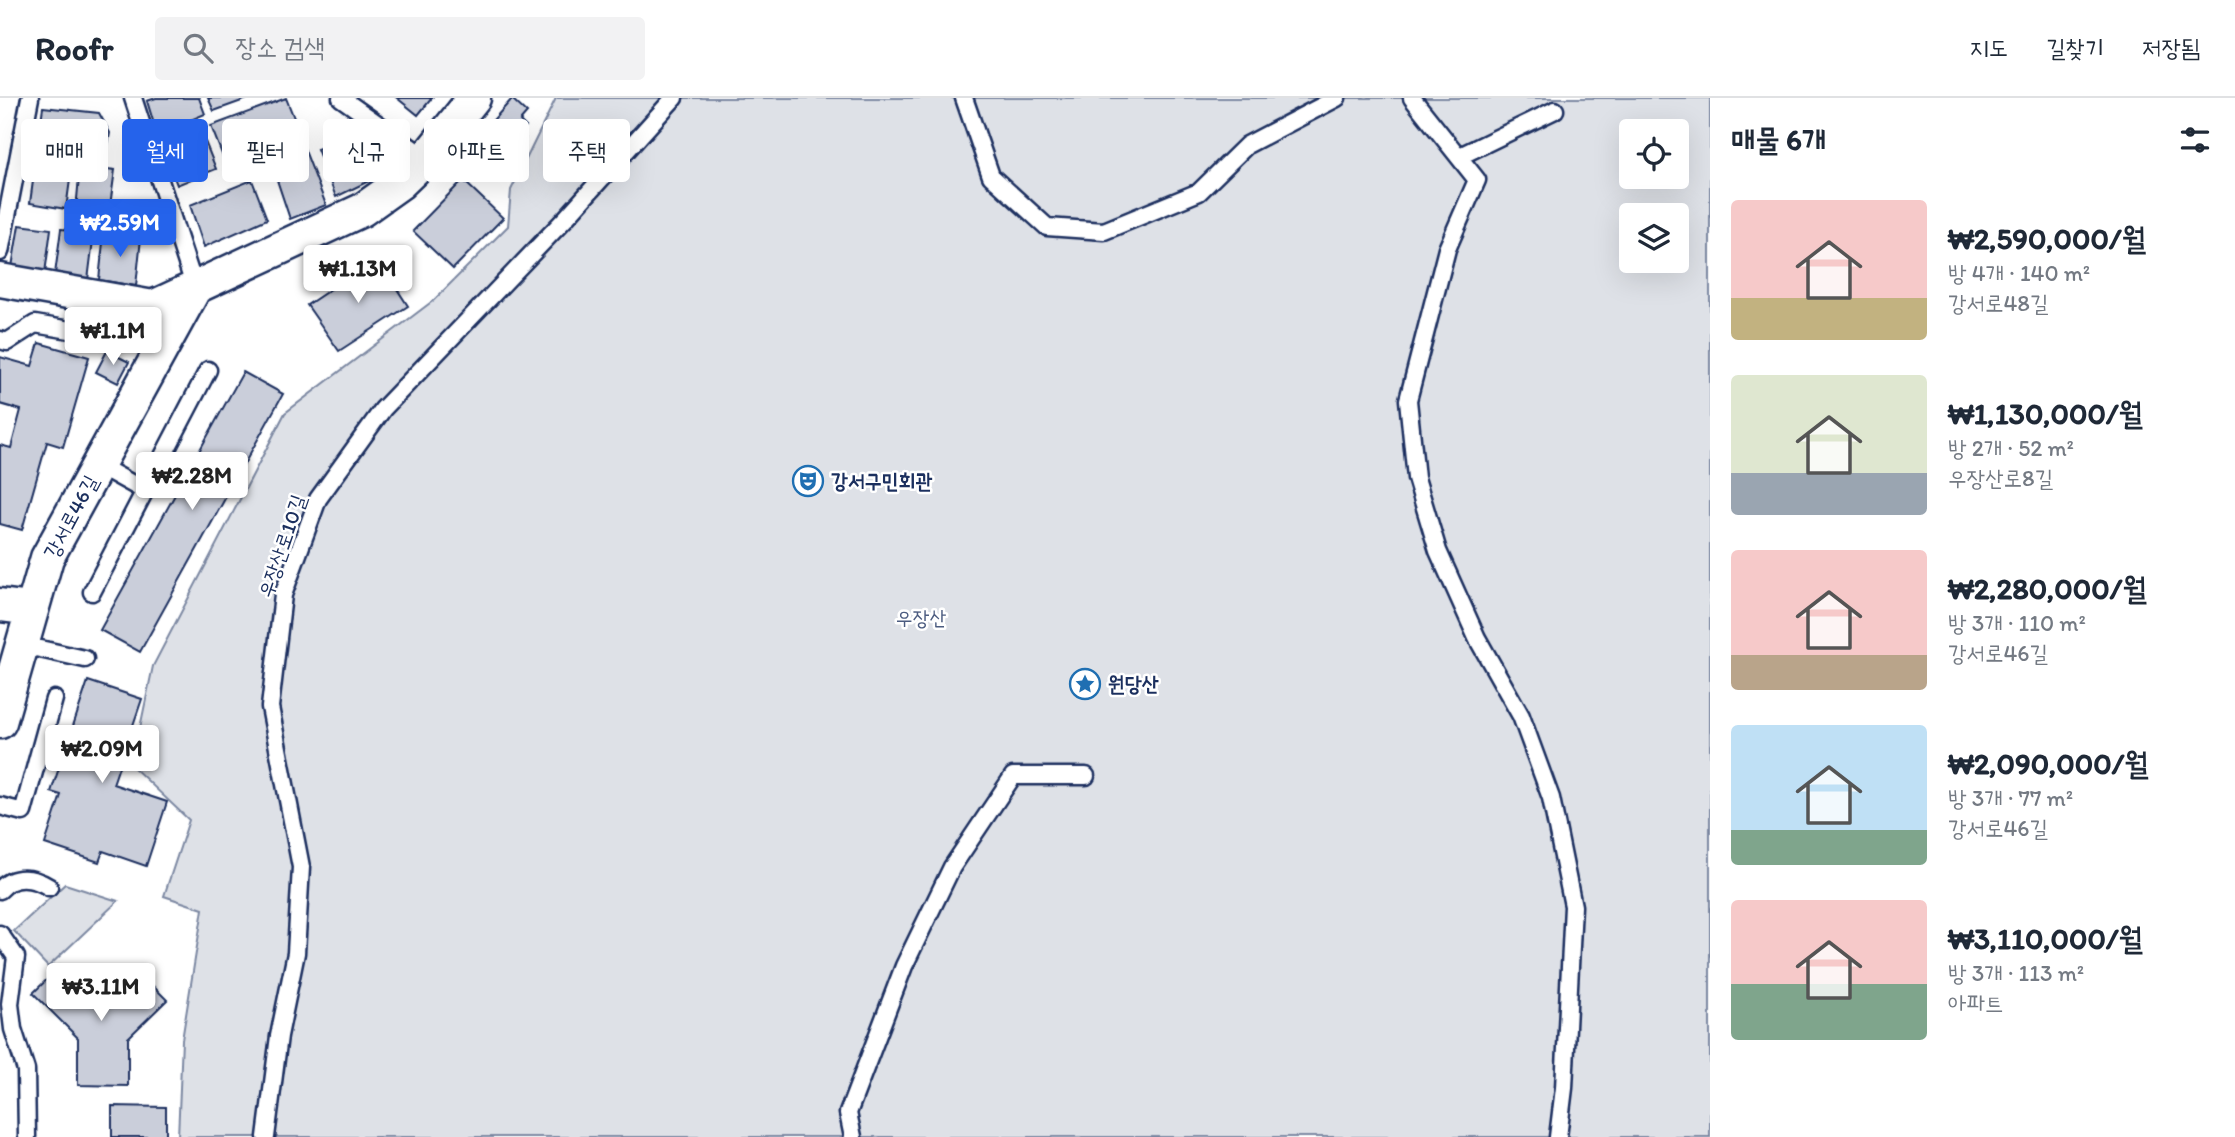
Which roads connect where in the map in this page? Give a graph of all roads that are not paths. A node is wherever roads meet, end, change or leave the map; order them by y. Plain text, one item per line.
1 (30, 98) edge
2 (133, 98) edge
3 (341, 98) edge
4 (474, 98) edge
5 (674, 98) edge
6 (964, 98) edge
7 (1337, 98) edge
8 (1412, 98) edge
9 (1555, 110) dead end
10 (457, 119) edge
11 (1460, 156) junction
12 (424, 157) edge
13 (424, 160) edge
14 (0, 252) edge
15 (0, 280) edge
16 (195, 288) junction
17 (4, 346) edge
18 (163, 346) junction
19 (208, 370) dead end
20 (98, 465) junction
21 (145, 491) junction
22 (92, 592) dead end
23 (0, 606) edge
24 (31, 609) junction
25 (22, 645) junction
26 (85, 659) dead end
27 (54, 699) dead end
28 (0, 722) edge
29 (1086, 776) dead end
30 (0, 806) edge
31 (49, 887) dead end
32 (0, 890) edge
33 (0, 934) edge
34 (27, 1137) edge
35 (266, 1137) edge
36 (853, 1137) edge
37 (1558, 1137) edge

1 - 14 lane
2 - 16 lane
3 - 12 lane
4 - 10 street
5 - 35 lane, 우장산로10길
6 - 7 lane
8 - 11 lane
9 - 11 lane
11 - 37 lane
13 - 16 street
15 - 16 street
16 - 18 street, 강서로46길
17 - 18 lane
18 - 20 street, 강서로46길
19 - 21 lane
20 - 21 lane
20 - 24 street, 강서로46길
21 - 22 lane
23 - 24 street
24 - 25 street, 강서로46길
25 - 26 lane
25 - 28 street, 강서로46길
27 - 30 lane
29 - 36 lane
31 - 32 lane
33 - 34 lane

